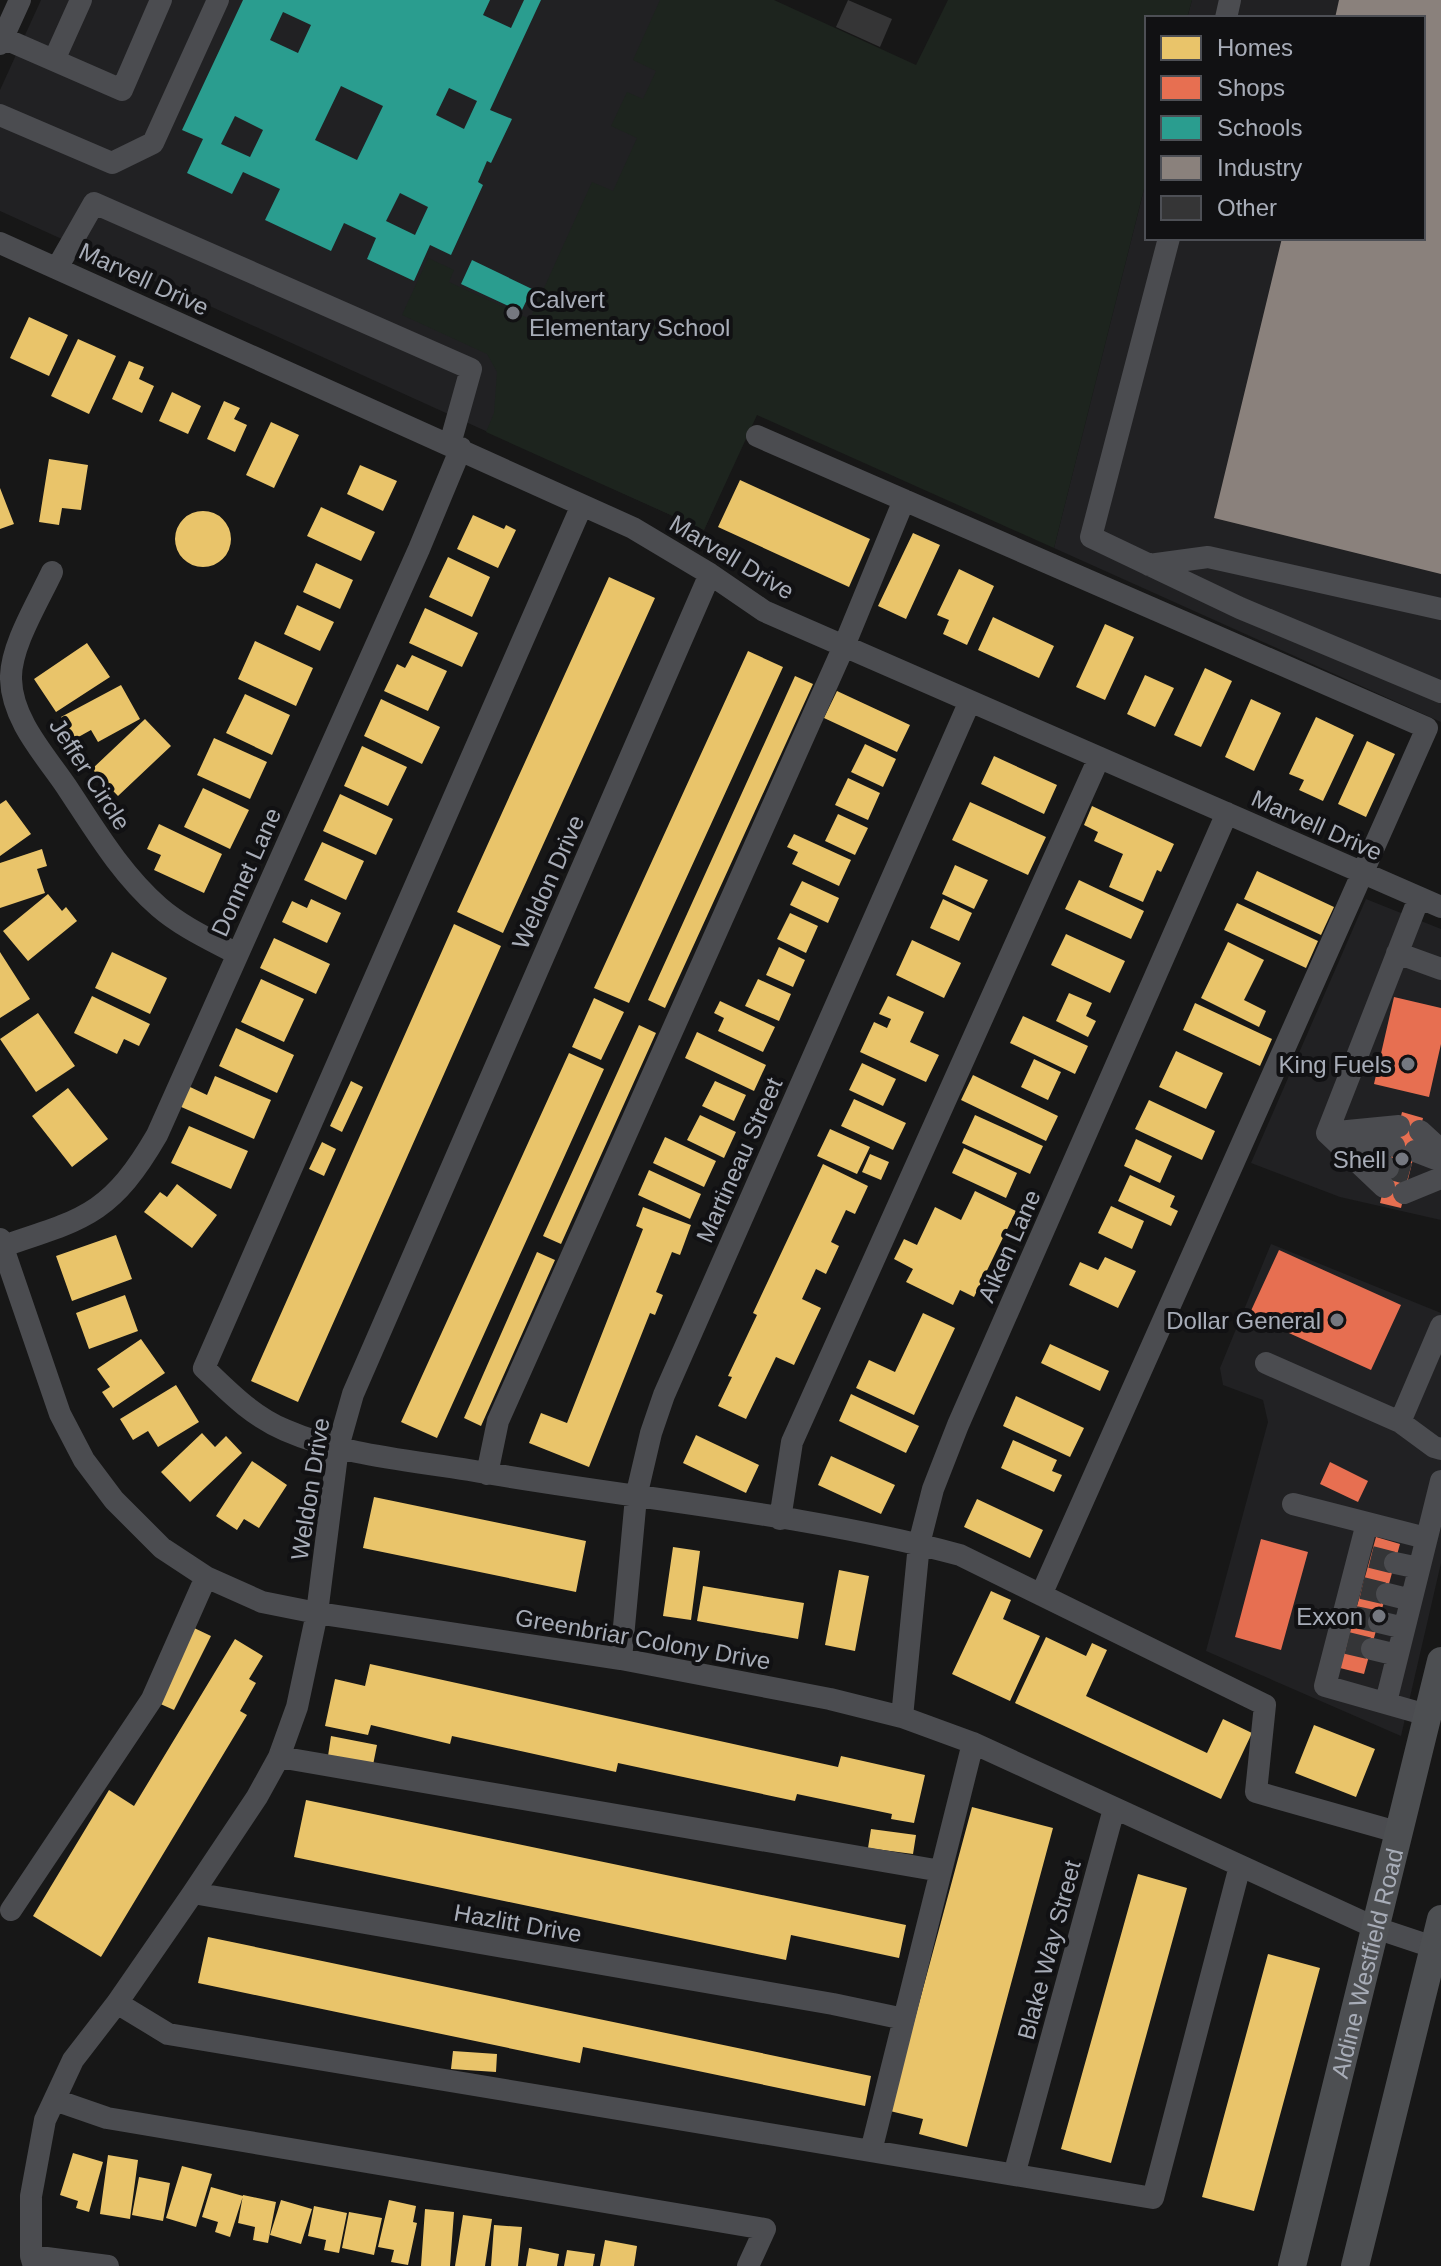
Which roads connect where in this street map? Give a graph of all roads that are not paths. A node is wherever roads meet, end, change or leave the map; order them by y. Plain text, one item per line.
1 (20, 0) edge
2 (81, 0) edge
3 (161, 0) edge
4 (218, 0) edge
5 (1, 41) edge
6 (61, 64) junction
7 (0, 115) edge
8 (1168, 240) edge
9 (0, 243) edge
10 (57, 268) junction
11 (757, 436) dead end
12 (455, 446) junction
13 (904, 500) junction
14 (582, 505) junction
15 (1148, 565) junction
16 (52, 572) dead end
17 (710, 574) junction
18 (1441, 609) edge
19 (844, 646) junction
20 (1441, 692) edge
21 (970, 701) junction
22 (1099, 758) junction
23 (1227, 813) junction
24 (1363, 873) junction
25 (1419, 898) junction
26 (1441, 907) edge
27 (1397, 953) junction
28 (237, 954) junction
29 (1441, 969) edge
30 (1327, 1133) junction
31 (1407, 1138) junction
32 (1441, 1150) edge
33 (1441, 1161) edge
34 (1441, 1171) edge
35 (1441, 1178) edge
36 (1396, 1180) junction
37 (1, 1242) edge
38 (1441, 1326) edge
39 (1266, 1363) dead end
40 (1400, 1422) junction
41 (338, 1447) junction
42 (1441, 1449) edge
43 (487, 1474) junction
44 (1441, 1481) edge
45 (636, 1497) junction
46 (1293, 1504) dead end
47 (780, 1519) junction
48 (1367, 1523) junction
49 (1426, 1538) junction
50 (919, 1544) junction
51 (1395, 1563) tunnel mouth
52 (1419, 1568) junction
53 (206, 1577) junction
54 (1387, 1594) tunnel mouth
55 (1041, 1595) junction
56 (1411, 1600) junction
57 (317, 1613) junction
58 (1379, 1622) tunnel mouth
59 (1404, 1628) junction
60 (1372, 1649) tunnel mouth
61 (1397, 1655) junction
62 (621, 1659) junction
63 (1441, 1661) edge
64 (1386, 1702) junction
65 (1427, 1715) junction
66 (902, 1717) junction
67 (973, 1743) junction
68 (279, 1757) junction
69 (1114, 1809) junction
70 (1397, 1832) junction
71 (1240, 1866) junction
72 (941, 1871) junction
73 (193, 1893) junction
74 (11, 1910) dead end
75 (1441, 1919) edge
76 (1376, 1928) junction
77 (1436, 1948) junction
78 (117, 2003) junction
79 (904, 2019) junction
80 (55, 2100) junction
81 (871, 2151) junction
82 (1014, 2175) junction
83 (33, 2261) edge
84 (108, 2266) edge
85 (748, 2266) edge
86 (1292, 2266) edge
87 (1355, 2266) edge

1 - 5 street
2 - 6 street
3 - 6 street
4 - 7 street
5 - 6 street
8 - 15 street
9 - 10 street, Marvell Drive
10 - 12 street, Marvell Drive
10 - 12 street, Donnet Lane
11 - 13 street
12 - 14 street, Marvell Drive
12 - 28 street, Donnet Lane
13 - 19 street
13 - 24 street
14 - 17 street, Marvell Drive
14 - 41 street
15 - 18 street
15 - 20 street
16 - 28 street, Jeffer Circle
17 - 19 street, Marvell Drive
17 - 41 street, Weldon Drive
19 - 21 street, Marvell Drive
19 - 43 street
21 - 22 street, Marvell Drive
21 - 45 street, Martineau Street
22 - 23 street, Marvell Drive
22 - 47 street
23 - 24 street, Marvell Drive
23 - 50 street, Aiken Lane
24 - 25 street, Marvell Drive
24 - 55 street
25 - 26 street, Marvell Drive
25 - 27 street
27 - 29 street
27 - 30 street
28 - 37 street, Donnet Lane
30 - 31 street
30 - 36 street
31 - 32 street
31 - 33 street
34 - 36 street
35 - 36 street
37 - 53 street, Greenbriar Colony Drive
38 - 40 street
39 - 40 street
40 - 42 street
41 - 43 street
41 - 57 street, Weldon Drive
43 - 45 street
44 - 49 street
45 - 47 street
45 - 62 street, Martineau Street
46 - 48 street
47 - 50 street
48 - 49 street
48 - 64 street
49 - 52 street
50 - 55 street
50 - 66 street, Aiken Lane
51 - 52 street
52 - 56 street
53 - 57 street, Greenbriar Colony Drive
53 - 74 street
54 - 56 street
55 - 70 street
56 - 59 street
57 - 62 street, Greenbriar Colony Drive
57 - 68 street, Weldon Drive
58 - 59 street
59 - 61 street
60 - 61 street
61 - 64 street
62 - 66 street, Greenbriar Colony Drive
63 - 65 main road, Aldine Westfield Road
64 - 65 street
65 - 70 main road, Aldine Westfield Road
66 - 67 street, Greenbriar Colony Drive
67 - 69 street, Greenbriar Colony Drive
67 - 72 street
68 - 72 street
68 - 73 street, Weldon Drive
69 - 71 street, Greenbriar Colony Drive
69 - 82 street, Blake Way Street
70 - 76 main road, Aldine Westfield Road
71 - 76 street, Greenbriar Colony Drive
71 - 82 street
72 - 79 street
73 - 78 street, Weldon Drive
73 - 79 street, Hazlitt Drive
75 - 77 main road
76 - 77 street, Greenbriar Colony Drive
76 - 86 main road, Aldine Westfield Road
77 - 87 main road
78 - 80 street, Weldon Drive
78 - 81 street
79 - 81 street
80 - 83 street, Weldon Drive
80 - 85 street
81 - 82 street
83 - 84 street

